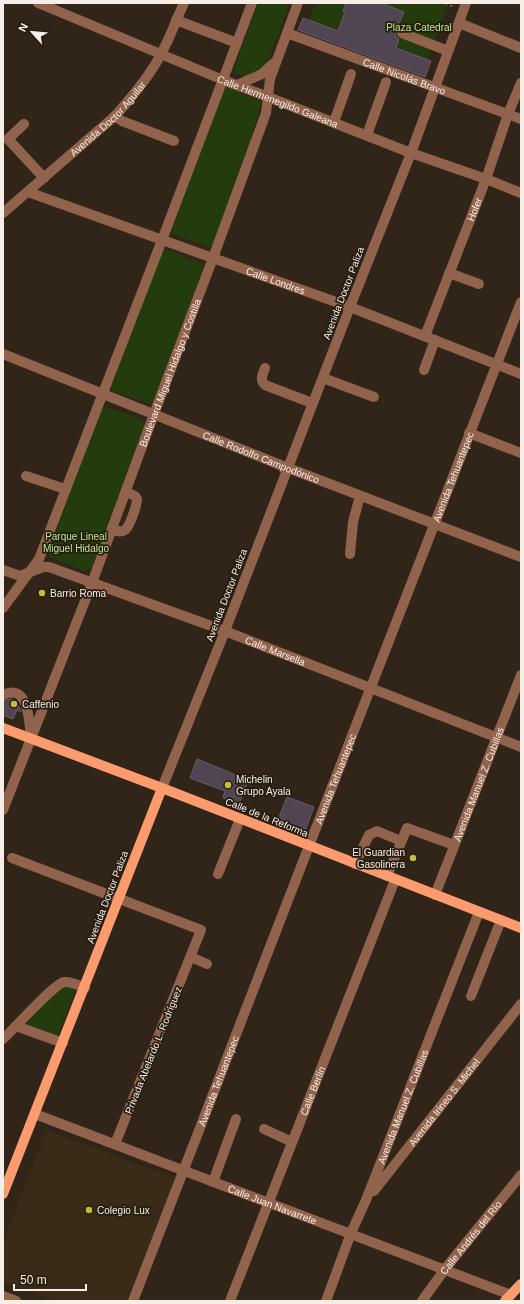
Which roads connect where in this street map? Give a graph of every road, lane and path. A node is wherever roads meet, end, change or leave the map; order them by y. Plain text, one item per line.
1 (38, 3) edge
2 (184, 3) edge
3 (252, 3) edge
4 (298, 3) edge
5 (443, 3) edge
6 (446, 3) edge
7 (466, 3) edge
8 (176, 20) junction
9 (459, 23) junction
10 (287, 33) junction
11 (402, 33) dead end
12 (237, 43) junction
13 (521, 48) edge
14 (448, 51) junction
15 (161, 55) junction
16 (276, 61) junction
17 (351, 74) dead end
18 (223, 80) junction
19 (386, 82) dead end
20 (521, 83) edge
21 (237, 85) junction
22 (435, 88) junction
23 (268, 97) junction
24 (508, 114) junction
25 (115, 116) junction
26 (521, 119) edge
27 (334, 122) junction
28 (24, 124) dead end
29 (367, 135) junction
30 (174, 140) dead end
31 (411, 153) junction
32 (44, 178) junction
33 (486, 180) junction
34 (28, 192) junction
35 (521, 193) edge
36 (3, 213) edge
37 (162, 240) junction
38 (213, 258) junction
39 (449, 273) junction
40 (479, 284) dead end
41 (521, 302) edge
42 (350, 307) junction
43 (425, 336) junction
44 (435, 340) junction
45 (3, 354) edge
46 (496, 364) junction
47 (265, 368) dead end
48 (424, 370) dead end
49 (521, 374) edge
50 (323, 378) junction
51 (103, 394) junction
52 (374, 396) dead end
53 (312, 403) junction
54 (154, 414) junction
55 (469, 433) junction
56 (521, 453) edge
57 (288, 468) junction
58 (26, 476) dead end
59 (65, 489) junction
60 (126, 492) junction
61 (360, 496) junction
62 (436, 524) junction
63 (112, 529) junction
64 (350, 554) dead end
65 (521, 557) edge
66 (3, 570) edge
67 (27, 574) junction
68 (92, 583) junction
69 (3, 608) edge
70 (225, 631) junction
71 (521, 675) edge
72 (371, 689) junction
73 (3, 695) edge
74 (3, 728) edge
75 (496, 737) junction
76 (31, 739) junction
77 (521, 747) edge
78 (162, 788) junction
79 (3, 810) edge
80 (240, 819) junction
81 (401, 841) junction
82 (454, 845) junction
83 (309, 846) junction
84 (12, 858) dead end
85 (355, 864) junction
86 (218, 874) dead end
87 (391, 878) junction
88 (435, 894) junction
89 (119, 899) junction
90 (479, 912) junction
91 (501, 920) junction
92 (521, 928) edge
93 (191, 957) junction
94 (207, 964) dead end
95 (85, 988) junction
96 (471, 996) dead end
97 (521, 1004) edge
98 (16, 1026) junction
99 (3, 1040) edge
100 (63, 1044) junction
101 (35, 1114) junction
102 (236, 1119) dead end
103 (264, 1129) dead end
104 (292, 1142) junction
105 (115, 1144) junction
106 (185, 1171) junction
107 (521, 1174) edge
108 (6, 1175) edge
109 (213, 1182) junction
110 (3, 1194) edge
111 (366, 1200) junction
112 (268, 1203) junction
113 (351, 1234) junction
114 (445, 1270) junction
115 (521, 1284) edge
116 (3, 1296) edge
117 (508, 1298) edge
118 (16, 1301) edge
119 (133, 1301) edge
120 (230, 1301) edge
121 (326, 1301) edge
122 (422, 1301) edge

1 - 15 street, Calle Hermenegildo Galeana
2 - 8 street, Avenida Doctor Aguilar
3 - 12 street
4 - 10 street, Boulevard Miguel Hidalgo y Costilla
5 - 6 path
7 - 9 street, Avenida Doctor Paliza
8 - 12 street
8 - 15 street, Avenida Doctor Aguilar
9 - 13 street
9 - 14 street, Avenida Doctor Paliza
10 - 16 street, Boulevard Miguel Hidalgo y Costilla
10 - 22 street, Calle Nicolás Bravo
11 - 14 street
12 - 18 street
14 - 22 street, Avenida Doctor Paliza
15 - 18 street, Calle Hermenegildo Galeana
15 - 25 street, Avenida Doctor Aguilar
16 - 21 street
16 - 23 street, Boulevard Miguel Hidalgo y Costilla
17 - 27 street
18 - 21 street, Calle Hermenegildo Galeana
18 - 37 street
19 - 29 street
20 - 24 street, Hofer
21 - 23 street, Calle Hermenegildo Galeana
22 - 24 street, Calle Nicolás Bravo
22 - 31 street, Avenida Doctor Paliza
23 - 27 street, Calle Hermenegildo Galeana
23 - 38 street, Boulevard Miguel Hidalgo y Costilla
24 - 26 street, Calle Nicolás Bravo
24 - 33 street, Hofer
25 - 30 street
25 - 32 street, Avenida Doctor Aguilar
27 - 29 street, Calle Hermenegildo Galeana
28 - 32 street
29 - 31 street, Calle Hermenegildo Galeana
31 - 33 street, Calle Hermenegildo Galeana
31 - 42 street, Avenida Doctor Paliza
32 - 34 street, Avenida Doctor Aguilar
33 - 35 street, Calle Hermenegildo Galeana
33 - 39 street, Hofer
34 - 36 street, Avenida Doctor Aguilar
34 - 37 street, Calle Londres
37 - 38 street, Calle Londres
37 - 51 street
38 - 42 street, Calle Londres
38 - 54 street, Boulevard Miguel Hidalgo y Costilla
39 - 40 street
39 - 43 street, Hofer
41 - 46 street, Avenida Tehuantepec
42 - 43 street, Calle Londres
42 - 50 street, Avenida Doctor Paliza
43 - 44 street, Calle Londres
44 - 46 street, Calle Londres
44 - 48 street
45 - 51 street, Calle Rodolfo Campodónico
46 - 49 street, Calle Londres
46 - 55 street, Avenida Tehuantepec
47 - 53 street
50 - 52 street
50 - 53 street, Avenida Doctor Paliza
51 - 54 street, Calle Rodolfo Campodónico
51 - 59 street
53 - 57 street, Avenida Doctor Paliza
54 - 57 street, Calle Rodolfo Campodónico
54 - 60 street, Boulevard Miguel Hidalgo y Costilla
55 - 56 street
55 - 62 street, Avenida Tehuantepec
57 - 61 street, Calle Rodolfo Campodónico
57 - 70 street, Avenida Doctor Paliza
58 - 59 street
59 - 67 street
60 - 63 street, Boulevard Miguel Hidalgo y Costilla
60 - 63 street
61 - 62 street, Calle Rodolfo Campodónico
61 - 64 street
62 - 65 street, Calle Rodolfo Campodónico
62 - 72 street, Avenida Tehuantepec
63 - 68 street, Boulevard Miguel Hidalgo y Costilla
66 - 67 street
67 - 68 street, Calle Marsella
67 - 69 street
68 - 70 street, Calle Marsella
68 - 76 street, Boulevard Miguel Hidalgo y Costilla
70 - 72 street, Calle Marsella
70 - 78 street, Avenida Doctor Paliza
71 - 75 street, Avenida Manuel Z. Cubillas
72 - 75 street, Calle Marsella
72 - 83 street, Avenida Tehuantepec
73 - 76 street
74 - 76 main road, Calle de la Reforma
75 - 77 street, Calle Marsella
75 - 82 street, Avenida Manuel Z. Cubillas
76 - 78 main road, Calle de la Reforma
76 - 79 street, Boulevard Miguel Hidalgo y Costilla
78 - 80 main road, Calle de la Reforma
78 - 89 main road, Avenida Doctor Paliza
80 - 83 main road, Calle de la Reforma
80 - 86 street
81 - 82 street
81 - 85 street
81 - 87 street, Calle Berlín
82 - 88 street, Avenida Manuel Z. Cubillas
83 - 85 main road, Calle de la Reforma
83 - 106 street, Avenida Tehuantepec
84 - 89 street
85 - 87 main road, Calle de la Reforma
87 - 88 main road, Calle de la Reforma
87 - 104 street, Calle Berlín
88 - 90 main road, Calle de la Reforma
89 - 93 street, Privada Abelardo L. Rodríguez
89 - 95 main road, Avenida Doctor Paliza
90 - 91 main road, Calle de la Reforma
90 - 111 street, Avenida Manuel Z. Cubillas
91 - 92 main road, Calle de la Reforma
91 - 96 street
93 - 94 street
93 - 105 street, Privada Abelardo L. Rodríguez
95 - 98 street
95 - 100 main road, Avenida Doctor Paliza
97 - 111 street, Avenida Irineo S. Michel
98 - 99 street
98 - 100 street
100 - 101 main road, Avenida Doctor Paliza
101 - 105 street, Calle Juan Navarrete
101 - 108 main road, Avenida Doctor Paliza
102 - 109 street
103 - 104 street
104 - 112 street, Calle Berlín
105 - 106 street, Calle Juan Navarrete
106 - 109 street, Calle Juan Navarrete
106 - 119 street, Avenida Tehuantepec
107 - 114 street, Calle Andrés del Río
108 - 110 main road, Avenida Doctor Paliza
109 - 112 street, Calle Juan Navarrete
111 - 113 street, Avenida Manuel Z. Cubillas
112 - 113 street, Calle Juan Navarrete
112 - 120 street, Calle Berlín
113 - 114 street, Calle Juan Navarrete
113 - 121 street, Avenida Manuel Z. Cubillas
114 - 117 street, Calle Juan Navarrete
114 - 122 street, Calle Andrés del Río
115 - 117 main road
116 - 118 street

